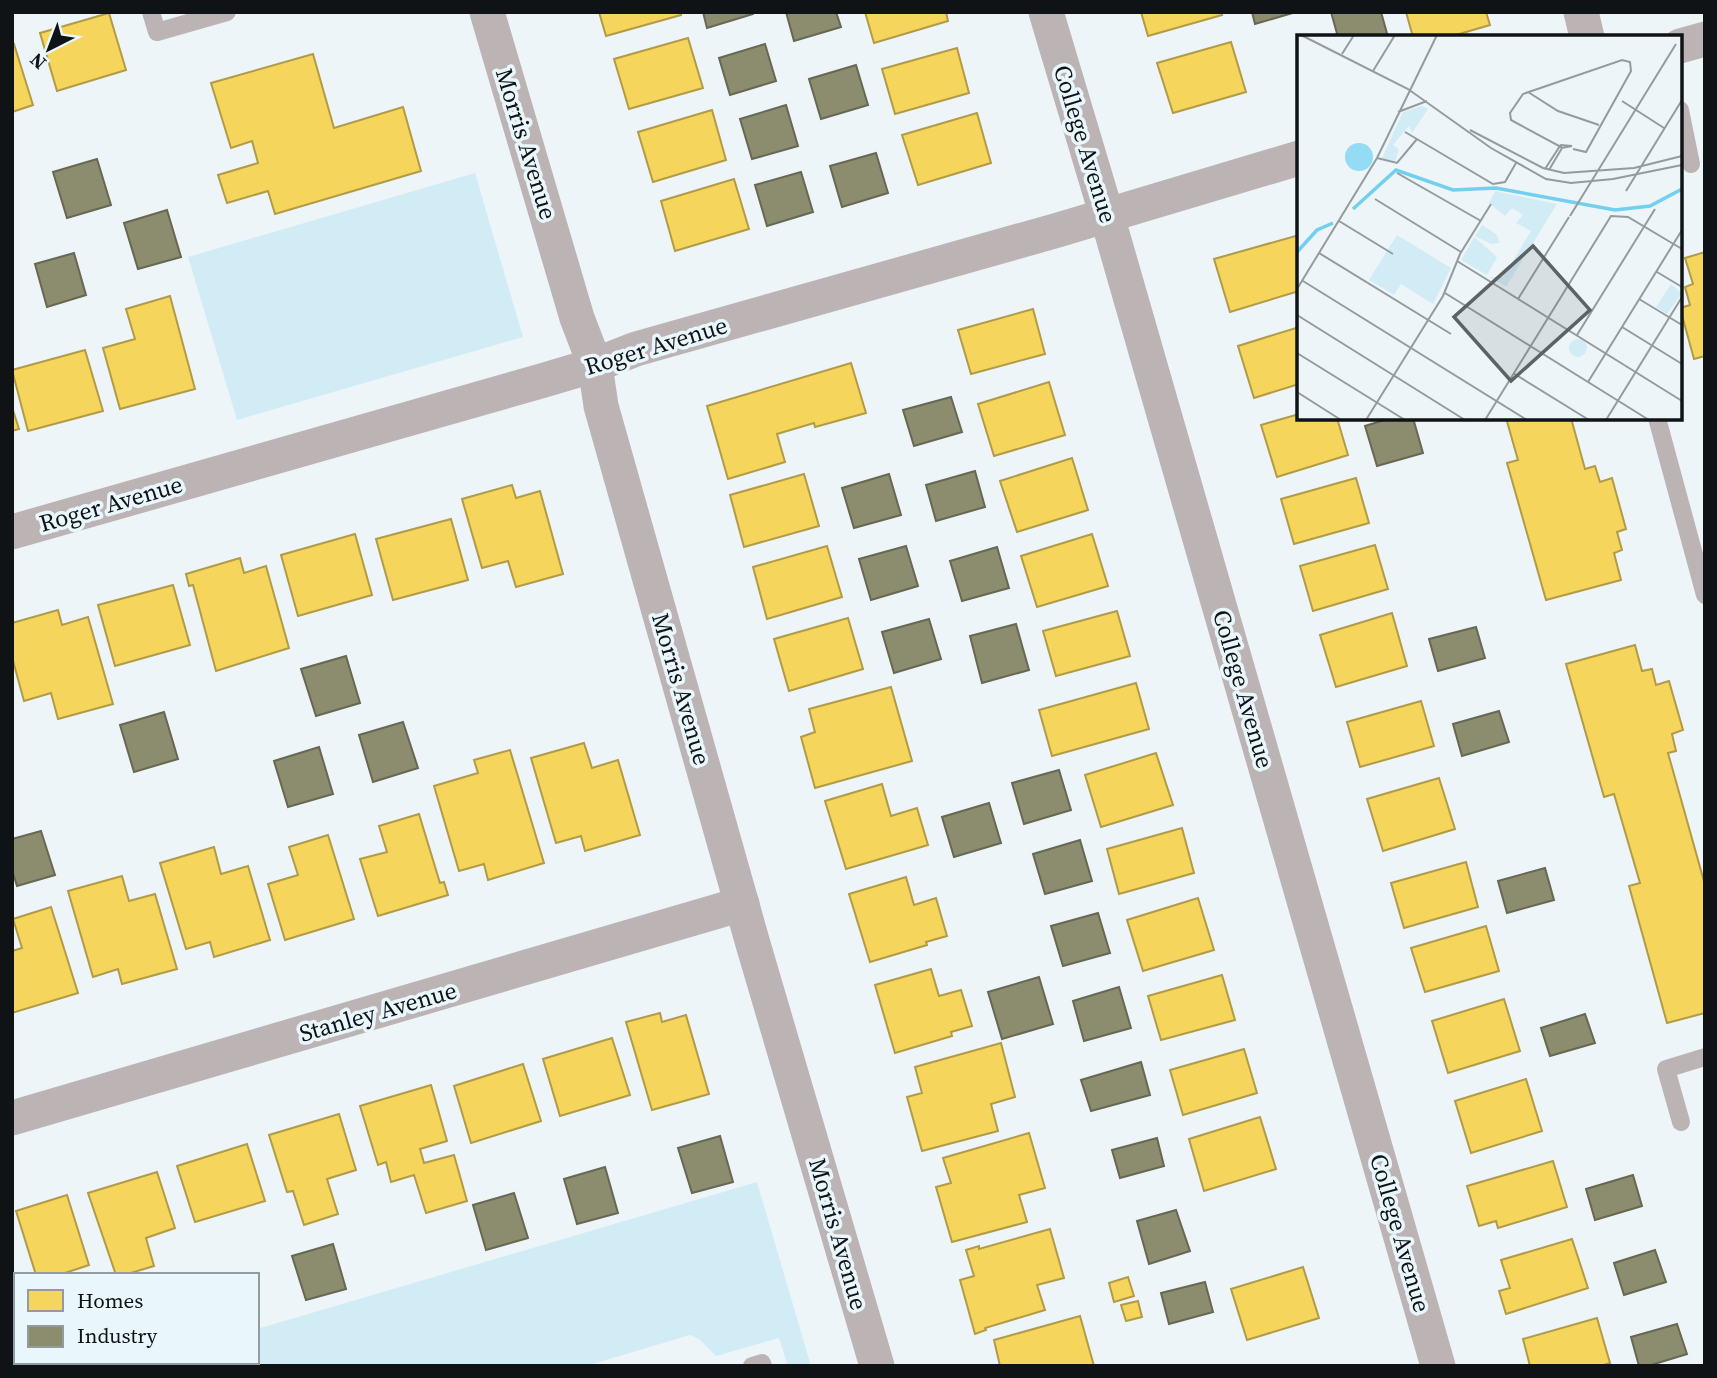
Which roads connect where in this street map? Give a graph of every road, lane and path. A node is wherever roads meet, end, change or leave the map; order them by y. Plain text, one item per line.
1 (151, 12) edge
2 (227, 12) edge
3 (487, 12) edge
4 (1046, 12) edge
5 (1581, 12) edge
6 (1587, 35) edge
7 (1705, 39) edge
8 (1682, 45) edge
9 (1682, 119) edge
10 (1297, 159) edge
11 (1692, 163) edge
12 (1107, 216) junction
13 (595, 365) junction
14 (1658, 420) edge
15 (12, 532) edge
16 (1705, 595) edge
17 (742, 904) junction
18 (1705, 1057) edge
19 (12, 1118) edge
20 (1681, 1122) dead end
21 (752, 1366) edge
22 (763, 1366) edge
23 (877, 1366) edge
24 (1438, 1366) edge

1 - 2 lane
3 - 13 street, Morris Avenue
4 - 12 street, College Avenue
5 - 6 street
7 - 8 street
9 - 11 lane
10 - 12 street, Roger Avenue
12 - 13 street, Roger Avenue
12 - 24 street, College Avenue
13 - 15 street, Roger Avenue
13 - 17 street, Morris Avenue
14 - 16 lane
17 - 19 street, Stanley Avenue
17 - 23 street, Morris Avenue
18 - 20 lane
21 - 22 lane

